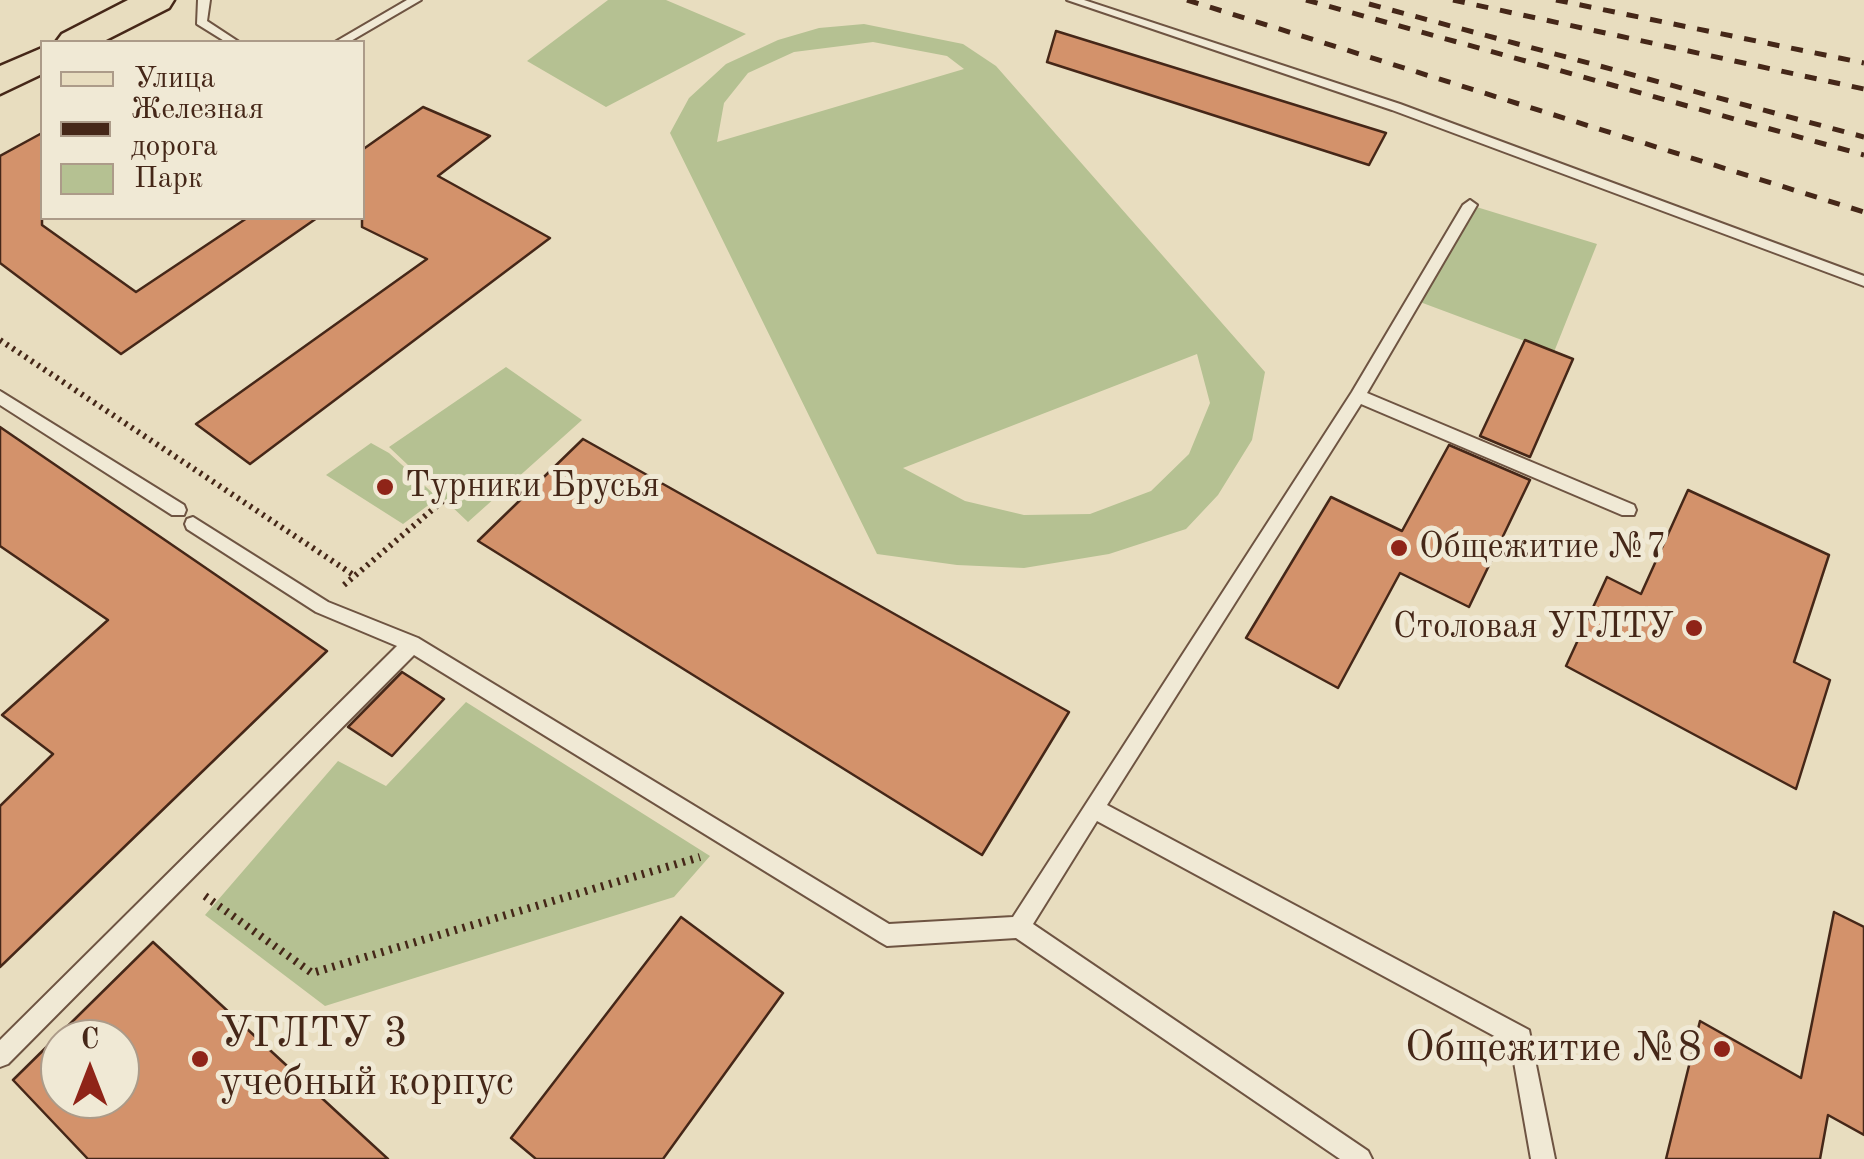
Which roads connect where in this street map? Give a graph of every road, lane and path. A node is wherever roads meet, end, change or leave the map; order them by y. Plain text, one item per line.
1 (156, 0) edge
2 (204, 0) edge
3 (416, 0) edge
4 (1073, 0) edge
5 (79, 40) edge
6 (230, 40) edge
7 (345, 40) edge
8 (40, 61) edge
9 (0, 82) edge
10 (1470, 204) dead end
11 (1864, 281) edge
12 (0, 340) edge
13 (1358, 396) junction
14 (0, 397) edge
15 (444, 500) dead end
16 (1628, 510) dead end
17 (354, 576) junction
18 (322, 607) junction
19 (412, 644) junction
20 (1094, 808) junction
21 (740, 846) junction
22 (179, 878) junction
23 (1019, 927) junction
24 (0, 1056) edge
25 (1360, 1159) edge
26 (1543, 1159) edge

1 - 5 main road
2 - 6 lane
3 - 7 lane
4 - 11 lane
8 - 9 main road
10 - 13 lane
12 - 17 path
13 - 16 lane
13 - 20 lane
14 - 18 lane
15 - 17 path
17 - 18 path
18 - 19 lane
19 - 21 lane
19 - 22 lane
20 - 23 lane
20 - 26 lane
21 - 22 path
21 - 23 lane
22 - 24 lane
23 - 25 lane

